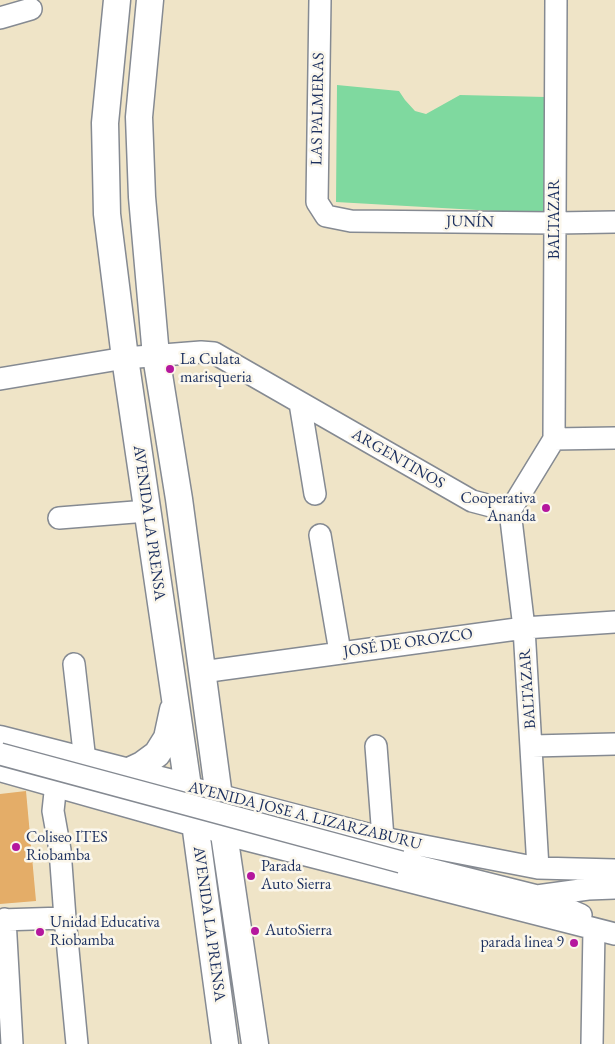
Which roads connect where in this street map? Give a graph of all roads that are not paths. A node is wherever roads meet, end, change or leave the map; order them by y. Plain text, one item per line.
1 (117, 0) edge
2 (150, 0) edge
3 (320, 0) edge
4 (556, 0) edge
5 (31, 9) dead end
6 (0, 18) edge
7 (326, 216) joint
8 (615, 222) edge
9 (556, 224) junction
10 (156, 356) junction
11 (125, 358) junction
12 (0, 379) edge
13 (300, 403) junction
14 (615, 438) edge
15 (554, 439) junction
16 (315, 494) dead end
17 (147, 511) junction
18 (510, 512) junction
19 (59, 518) dead end
20 (320, 535) dead end
21 (615, 622) edge
22 (524, 628) junction
23 (340, 652) junction
24 (74, 664) dead end
25 (202, 672) junction
26 (176, 697) junction
27 (0, 739) edge
28 (615, 744) edge
29 (376, 746) dead end
30 (532, 746) junction
31 (0, 754) edge
32 (85, 761) junction
33 (0, 768) edge
34 (127, 772) junction
35 (56, 783) junction
36 (188, 787) junction
37 (220, 796) junction
38 (195, 823) junction
39 (224, 834) junction
40 (383, 838) junction
41 (538, 868) junction
42 (615, 870) edge
43 (615, 888) edge
44 (537, 896) junction
45 (65, 918) junction
46 (3, 920) edge
47 (615, 924) edge
48 (594, 929) junction
49 (615, 934) edge
50 (12, 1044) edge
51 (77, 1044) edge
52 (225, 1044) edge
53 (255, 1044) edge
54 (592, 1044) edge

1 - 11 main road, AVENIDA LA PRENSA
2 - 10 main road, AVENIDA LA PRENSA
3 - 7 street, LAS PALMERAS
4 - 9 street, BALTAZAR
5 - 6 street
7 - 9 street, JUNÍN
8 - 9 street, JUNÍN
9 - 15 street, BALTAZAR
10 - 11 street, ARGENTINOS
10 - 13 street, ARGENTINOS
10 - 25 main road, AVENIDA LA PRENSA
11 - 12 street
11 - 17 main road, AVENIDA LA PRENSA
13 - 16 street
13 - 18 street, ARGENTINOS
14 - 15 street
15 - 18 street
17 - 19 street
17 - 26 main road, AVENIDA LA PRENSA
18 - 22 street, BALTAZAR
20 - 23 street
21 - 22 street, JOSÉ DE OROZCO
22 - 23 street, JOSÉ DE OROZCO
22 - 30 street, BALTAZAR
23 - 25 street, JOSÉ DE OROZCO
24 - 32 street
25 - 37 main road, AVENIDA LA PRENSA
26 - 34 main road
26 - 36 main road, AVENIDA LA PRENSA
27 - 32 main road, AVENIDA JOSE A. LIZARZABURU
28 - 30 street
29 - 40 street
30 - 41 street, BALTAZAR
31 - 44 street, bridge
32 - 34 main road, AVENIDA JOSE A. LIZARZABURU
33 - 35 main road, AVENIDA JOSE A. LIZARZABURU
34 - 36 main road, AVENIDA JOSE A. LIZARZABURU
35 - 38 main road, AVENIDA JOSE A. LIZARZABURU
35 - 45 street
36 - 37 street, AVENIDA JOSE A. LIZARZABURU
36 - 38 main road, AVENIDA LA PRENSA
37 - 39 main road, AVENIDA LA PRENSA
37 - 40 street, AVENIDA JOSE A. LIZARZABURU
38 - 39 street, AVENIDA JOSE A. LIZARZABURU
38 - 52 main road, AVENIDA LA PRENSA
39 - 48 street, AVENIDA JOSE A. LIZARZABURU
39 - 53 main road, AVENIDA LA PRENSA
40 - 41 street, AVENIDA JOSE A. LIZARZABURU
41 - 42 street, AVENIDA JOSE A. LIZARZABURU
43 - 44 street
44 - 47 street
45 - 46 street
45 - 51 street
46 - 50 street
48 - 49 street, AVENIDA JOSE A. LIZARZABURU
48 - 54 street

